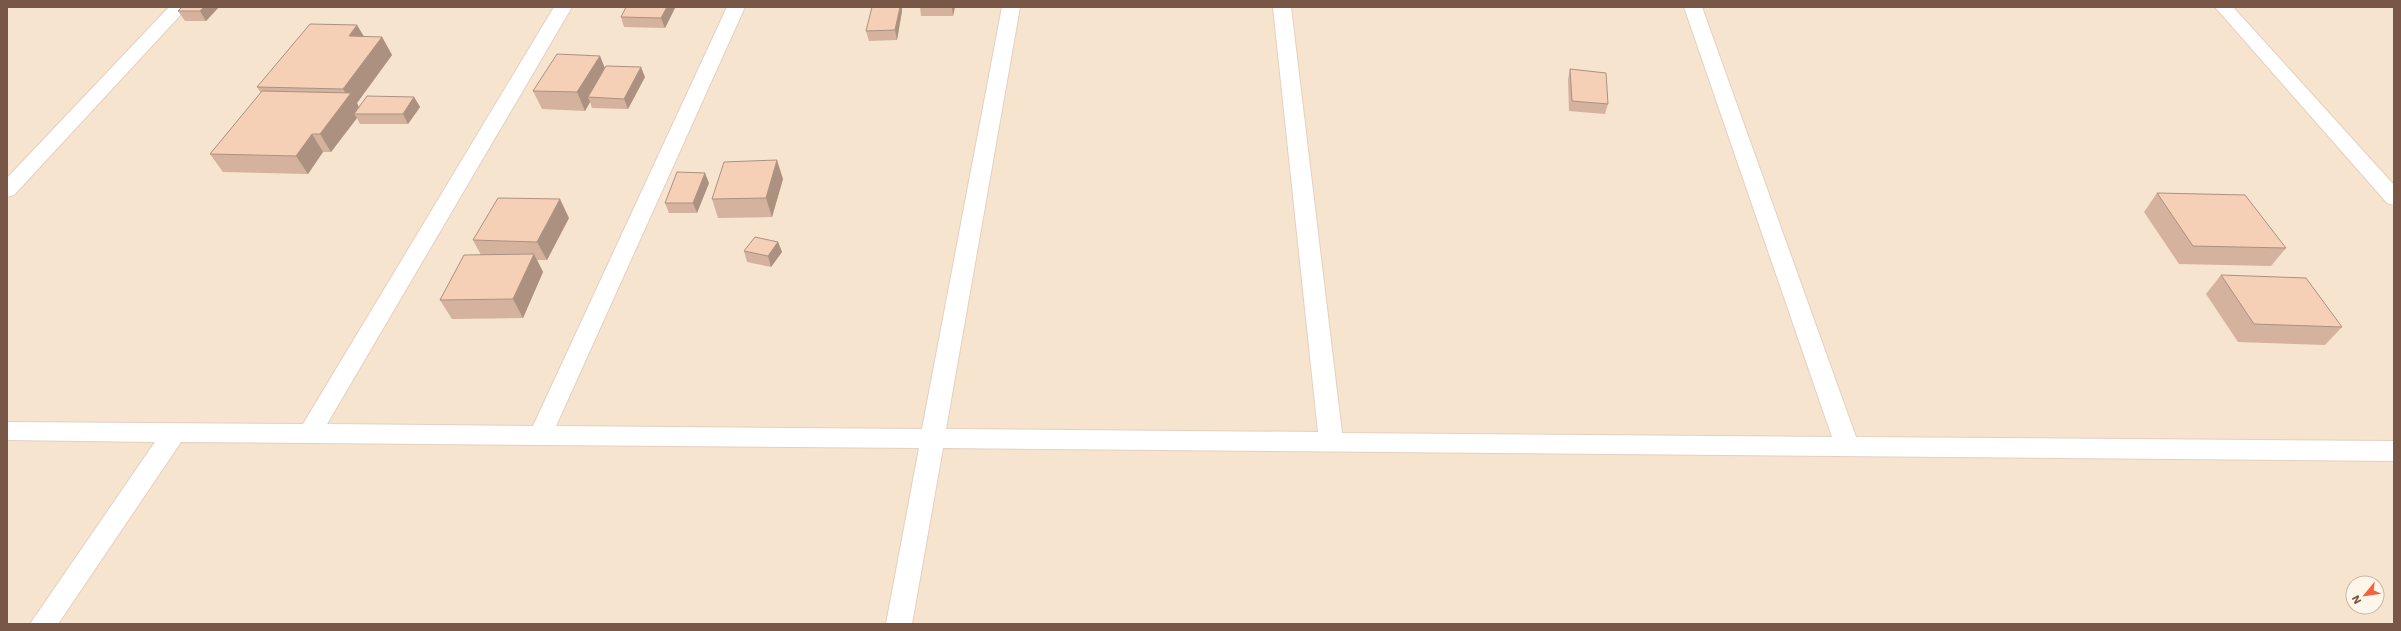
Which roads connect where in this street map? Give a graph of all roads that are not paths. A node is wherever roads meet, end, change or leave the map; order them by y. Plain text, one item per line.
1 (179, 7) edge
2 (563, 7) edge
3 (736, 7) edge
4 (1011, 7) edge
5 (1282, 7) edge
6 (1693, 7) edge
7 (2224, 7) edge
8 (7, 190) edge
9 (2394, 198) edge
10 (7, 431) edge
11 (175, 432) junction
12 (310, 433) junction
13 (540, 436) junction
14 (934, 439) junction
15 (1331, 443) junction
16 (1848, 447) junction
17 (2394, 451) edge
18 (43, 624) edge
19 (899, 624) edge

1 - 8 street
2 - 12 street
3 - 13 street
4 - 14 street
5 - 15 street
6 - 16 street
7 - 9 street
10 - 11 street
11 - 12 street
11 - 18 street
12 - 13 street
13 - 14 street
14 - 15 street
14 - 19 street
15 - 16 street
16 - 17 street

